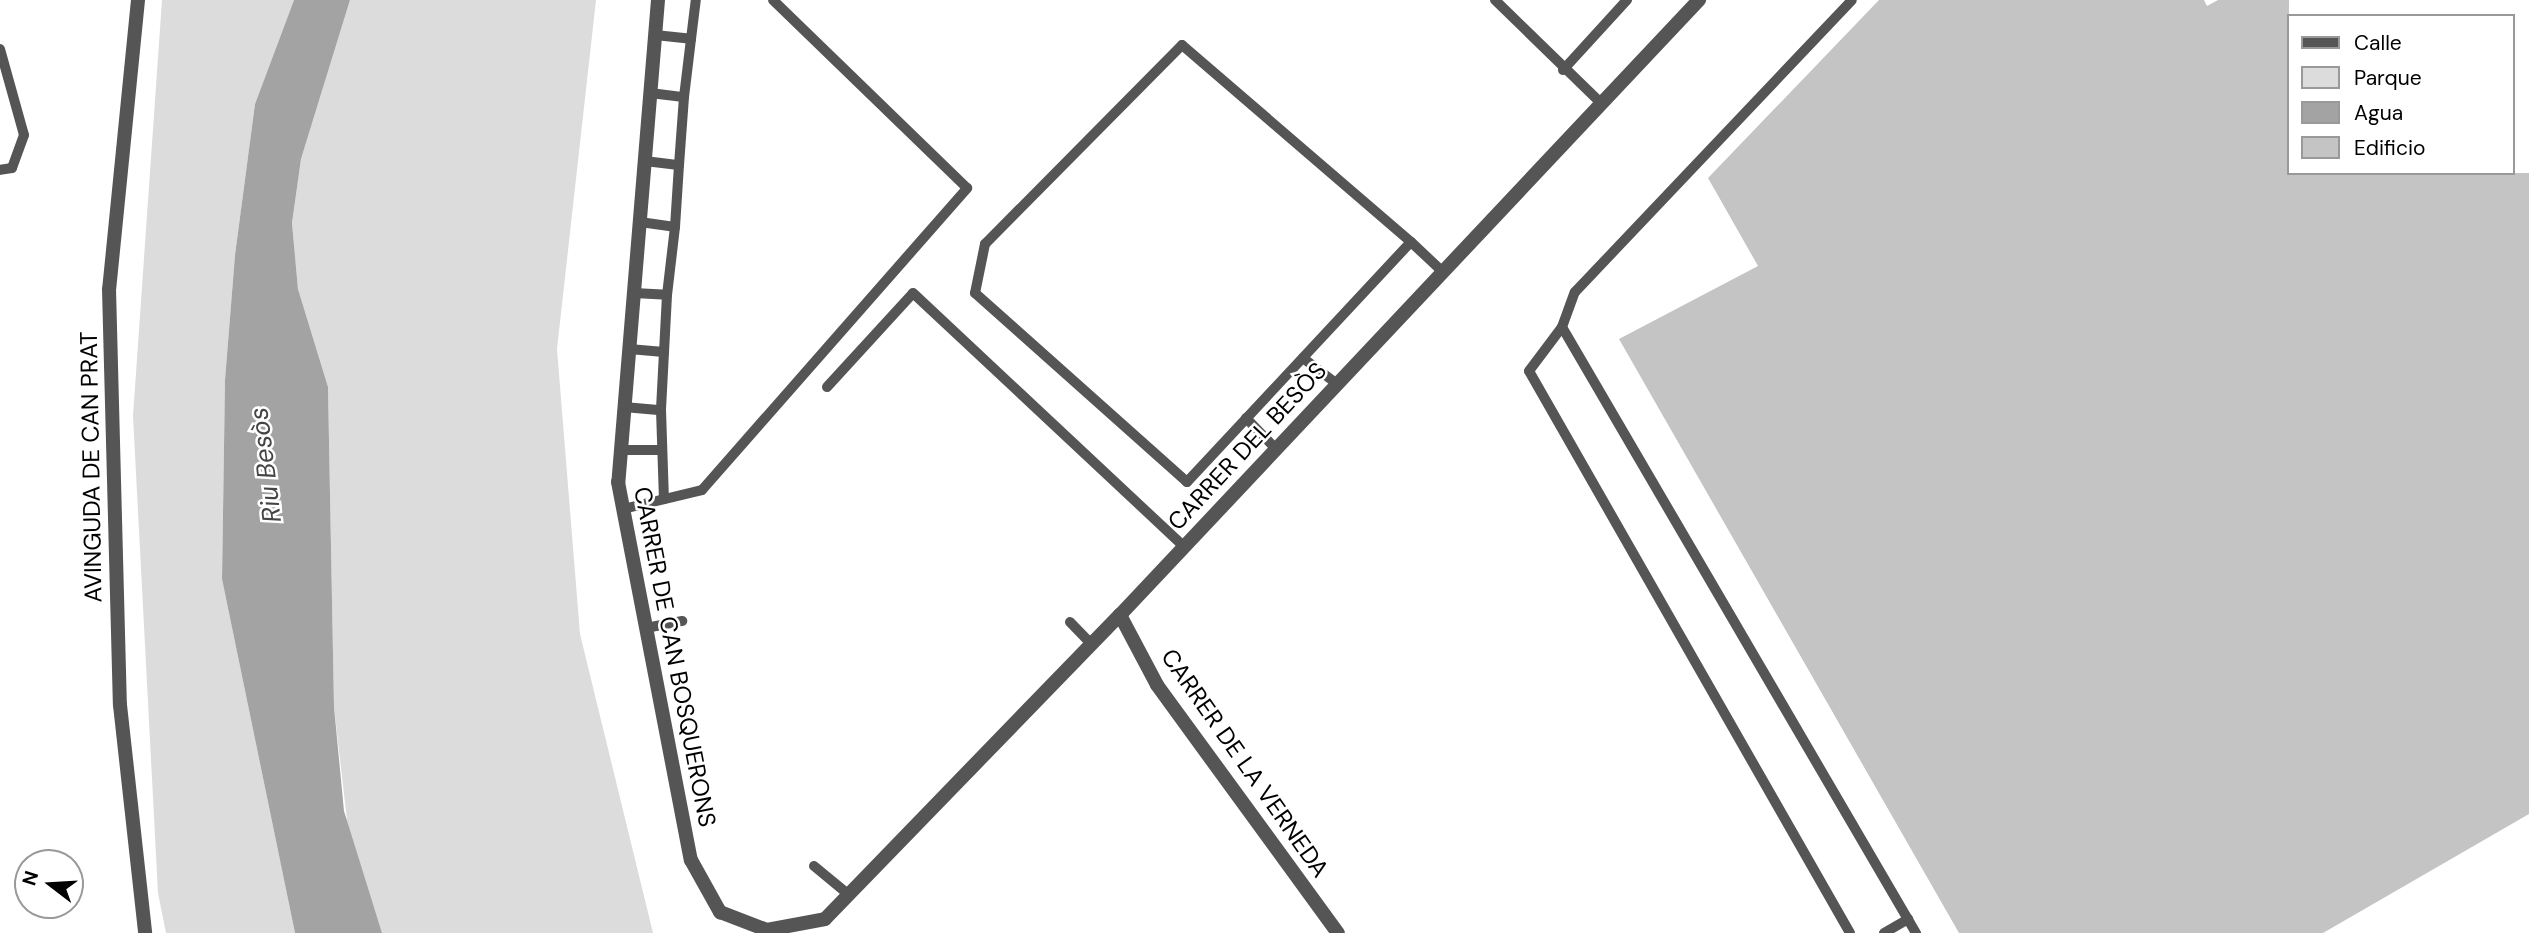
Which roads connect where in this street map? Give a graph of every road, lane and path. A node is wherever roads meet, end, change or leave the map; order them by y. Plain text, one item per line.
1 (138, 0) edge
2 (658, 0) edge
3 (696, 0) edge
4 (773, 0) edge
5 (1495, 0) edge
6 (1627, 0) edge
7 (1699, 0) edge
8 (1852, 0) edge
9 (655, 35) junction
10 (691, 39) junction
11 (0, 49) edge
12 (1563, 70) junction
13 (650, 93) junction
14 (684, 97) junction
15 (1602, 104) junction
16 (645, 161) junction
17 (679, 164) junction
18 (0, 170) edge
19 (639, 222) junction
20 (675, 227) junction
21 (1411, 242) junction
22 (1443, 272) junction
23 (634, 293) junction
24 (667, 295) junction
25 (1562, 327) junction
26 (629, 349) junction
27 (663, 352) junction
28 (1303, 358) junction
29 (1337, 384) junction
30 (827, 387) dead end
31 (624, 407) junction
32 (661, 410) junction
33 (1247, 418) junction
34 (1276, 449) junction
35 (620, 450) junction
36 (662, 450) junction
37 (664, 499) junction
38 (623, 509) junction
39 (1184, 547) junction
40 (1120, 615) junction
41 (682, 621) dead end
42 (1071, 624) dead end
43 (646, 628) junction
44 (1091, 644) junction
45 (814, 866) dead end
46 (849, 895) junction
47 (825, 919) joint
48 (1908, 919) junction
49 (145, 933) edge
50 (1338, 933) edge
51 (1850, 933) edge
52 (1884, 933) edge
53 (1916, 933) edge

1 - 49 street, AVINGUDA DE CAN PRAT
2 - 9 street, CARRER DE CAN BOSQUERONS
3 - 10 lane
4 - 37 lane
5 - 12 lane
6 - 12 lane
7 - 15 street, CARRER DEL BESÒS
8 - 25 lane
9 - 10 lane
9 - 13 street, CARRER DE CAN BOSQUERONS
10 - 14 lane
11 - 18 lane
12 - 15 lane
13 - 14 lane
13 - 16 street, CARRER DE CAN BOSQUERONS
14 - 17 lane
15 - 22 street, CARRER DEL BESÒS
16 - 17 lane
16 - 19 street, CARRER DE CAN BOSQUERONS
17 - 20 lane
19 - 20 lane
19 - 23 street, CARRER DE CAN BOSQUERONS
20 - 24 lane
21 - 22 lane
21 - 28 lane
21 - 33 lane
22 - 29 street, CARRER DEL BESÒS
23 - 24 lane
23 - 26 street, CARRER DE CAN BOSQUERONS
24 - 27 lane
25 - 48 lane
25 - 51 lane
26 - 27 lane
26 - 31 street, CARRER DE CAN BOSQUERONS
27 - 32 lane
28 - 29 lane
28 - 33 lane
29 - 34 street, CARRER DEL BESÒS
30 - 39 lane
31 - 32 lane
31 - 35 street, CARRER DE CAN BOSQUERONS
32 - 36 lane
33 - 34 lane
34 - 39 street, CARRER DEL BESÒS
35 - 36 lane
35 - 38 street, CARRER DE CAN BOSQUERONS
36 - 37 lane
37 - 38 lane
38 - 43 street, CARRER DE CAN BOSQUERONS
39 - 40 street, CARRER DEL BESÒS
40 - 44 street, CARRER DEL BESÒS
40 - 50 street, CARRER DE LA VERNEDA
41 - 43 lane
42 - 44 lane
43 - 47 street, CARRER DE CAN BOSQUERONS
44 - 46 street, CARRER DEL BESÒS
45 - 46 lane
46 - 47 street, CARRER DEL BESÒS
48 - 52 lane
48 - 53 lane

